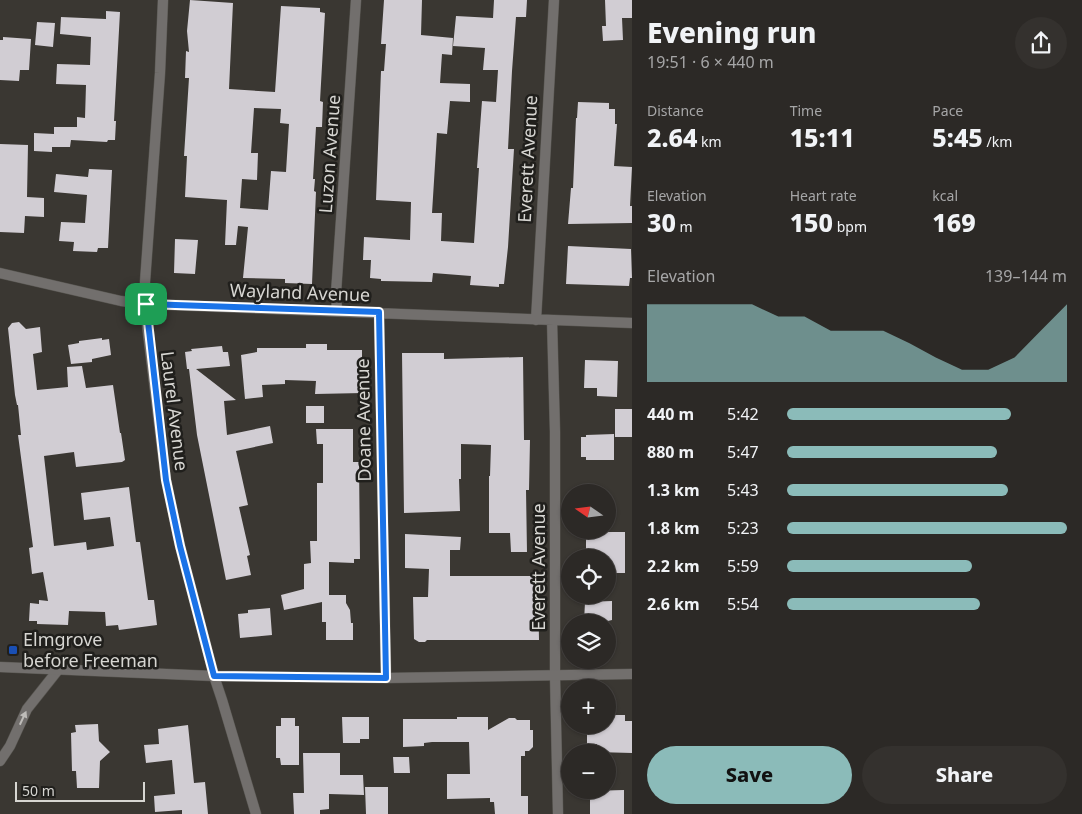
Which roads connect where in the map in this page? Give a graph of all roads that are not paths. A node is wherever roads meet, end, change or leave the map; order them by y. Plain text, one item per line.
1 (163, 0) edge
2 (356, 0) edge
3 (554, 0) edge
4 (0, 273) edge
5 (146, 304) junction
6 (336, 311) junction
7 (379, 312) junction
8 (536, 320) junction
9 (552, 320) junction
10 (632, 323) edge
11 (0, 667) edge
12 (58, 670) junction
13 (632, 674) edge
14 (214, 676) junction
15 (555, 676) junction
16 (386, 678) junction
17 (0, 761) edge
18 (256, 814) edge
19 (558, 814) edge

1 - 5 street, Laurel Avenue
2 - 6 street, Luzon Avenue
3 - 8 street, Everett Avenue
4 - 5 street, Wayland Avenue
5 - 6 street, Wayland Avenue
5 - 14 street, Laurel Avenue
6 - 7 street, Wayland Avenue
7 - 8 street, Wayland Avenue
7 - 16 street, Doane Avenue
8 - 9 street, Wayland Avenue
9 - 10 street, Wayland Avenue
9 - 15 street, Everett Avenue
11 - 12 street
12 - 14 street
17 -> 12 street
13 - 15 street
14 - 16 street
14 - 18 street, Laurel Avenue
15 - 16 street
15 - 19 street, Everett Avenue

